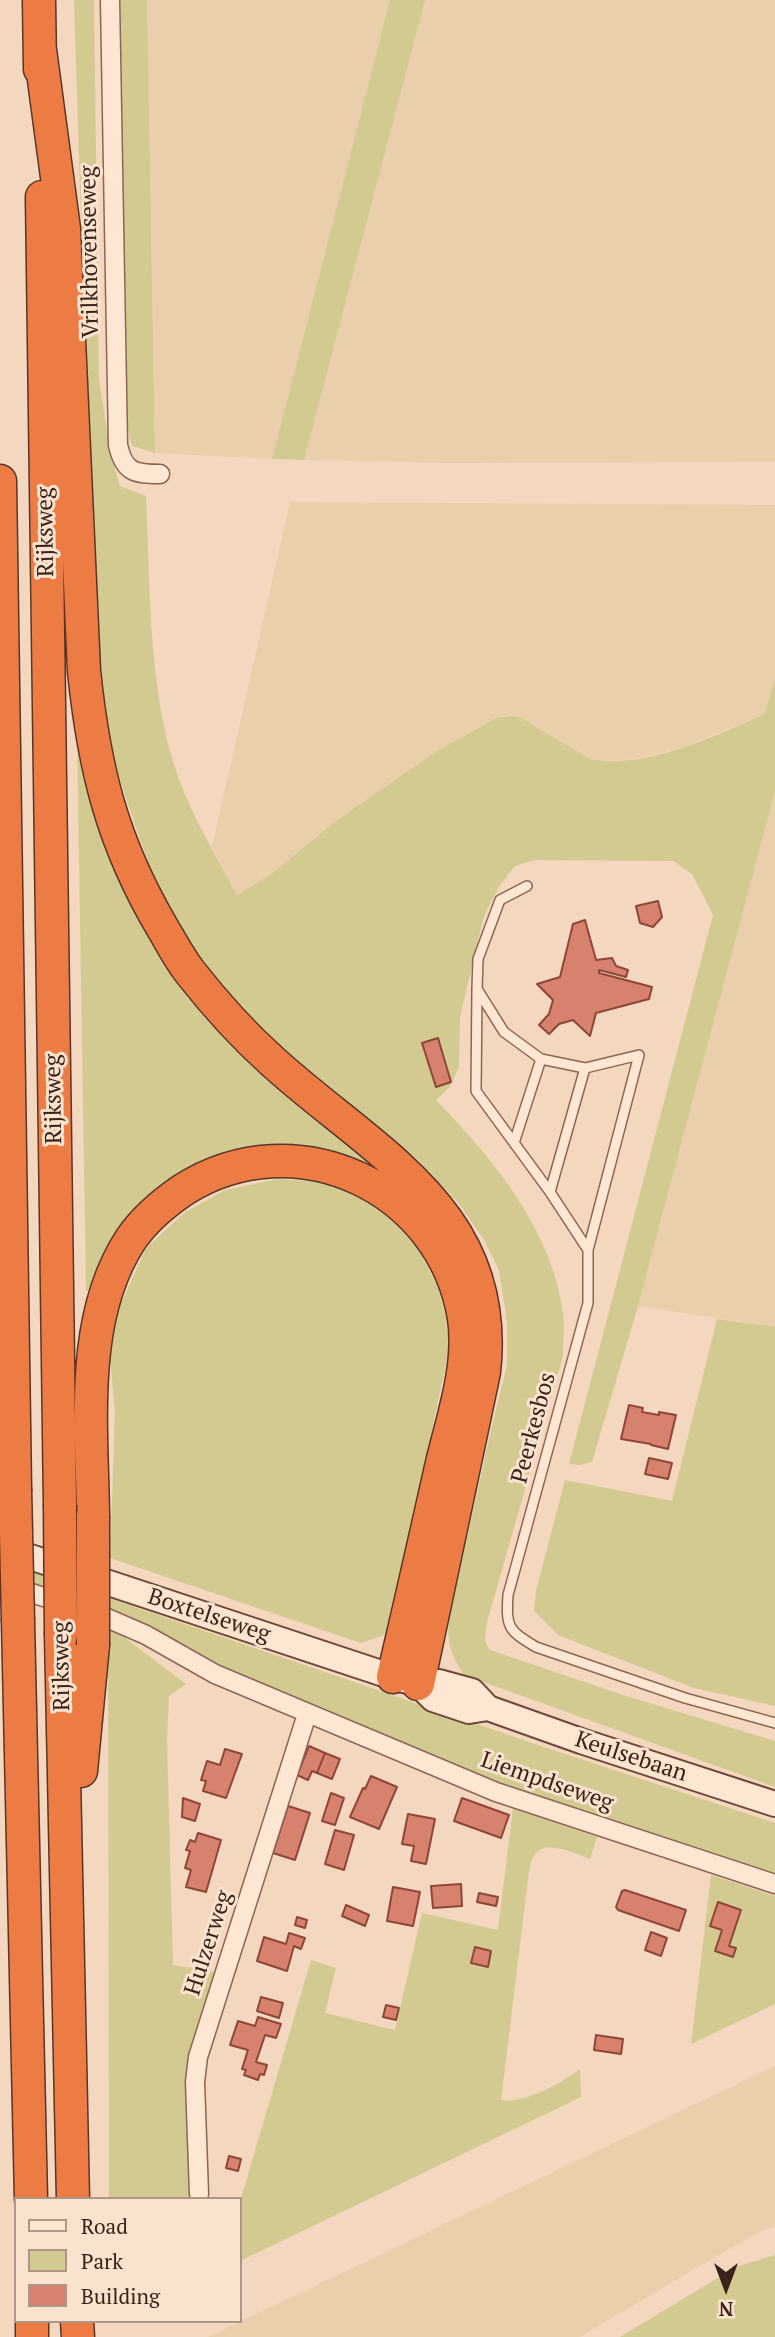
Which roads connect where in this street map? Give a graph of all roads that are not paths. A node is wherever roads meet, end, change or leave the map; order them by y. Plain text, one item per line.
1 (39, 0) edge
2 (110, 0) edge
3 (40, 50) junction
4 (160, 474) dead end
5 (0, 481) edge
6 (527, 886) dead end
7 (477, 989) junction
8 (541, 1059) junction
9 (585, 1068) junction
10 (514, 1143) junction
11 (550, 1192) junction
12 (588, 1250) junction
13 (0, 1547) edge
14 (0, 1583) edge
15 (406, 1680) junction
16 (488, 1708) joint
17 (307, 1714) junction
18 (775, 1723) edge
19 (775, 1804) edge
20 (775, 1885) edge
21 (67, 1933) junction
22 (199, 2194) dead end
23 (31, 2197) edge
24 (74, 2197) edge

1 - 3 highway, Rijksweg
2 - 4 street, Vrilkhovenseweg
3 - 15 highway
3 - 21 highway, Rijksweg, bridge
5 - 23 highway, Rijksweg, bridge
6 - 7 lane
7 - 8 lane
7 - 10 lane
8 - 9 lane
8 - 10 lane
9 - 11 lane
9 - 12 lane, Peerkesbos
10 - 11 lane
11 - 12 lane
12 - 18 lane, Peerkesbos
13 - 15 main road, Boxtelseweg
14 - 17 street, Boxtelseweg
15 - 16 main road, Boxtelseweg
15 - 21 highway, bridge
16 - 19 main road, Keulsebaan
17 - 20 street, Liempdseweg
17 - 22 street, Hulzerweg
21 - 24 highway, Rijksweg

